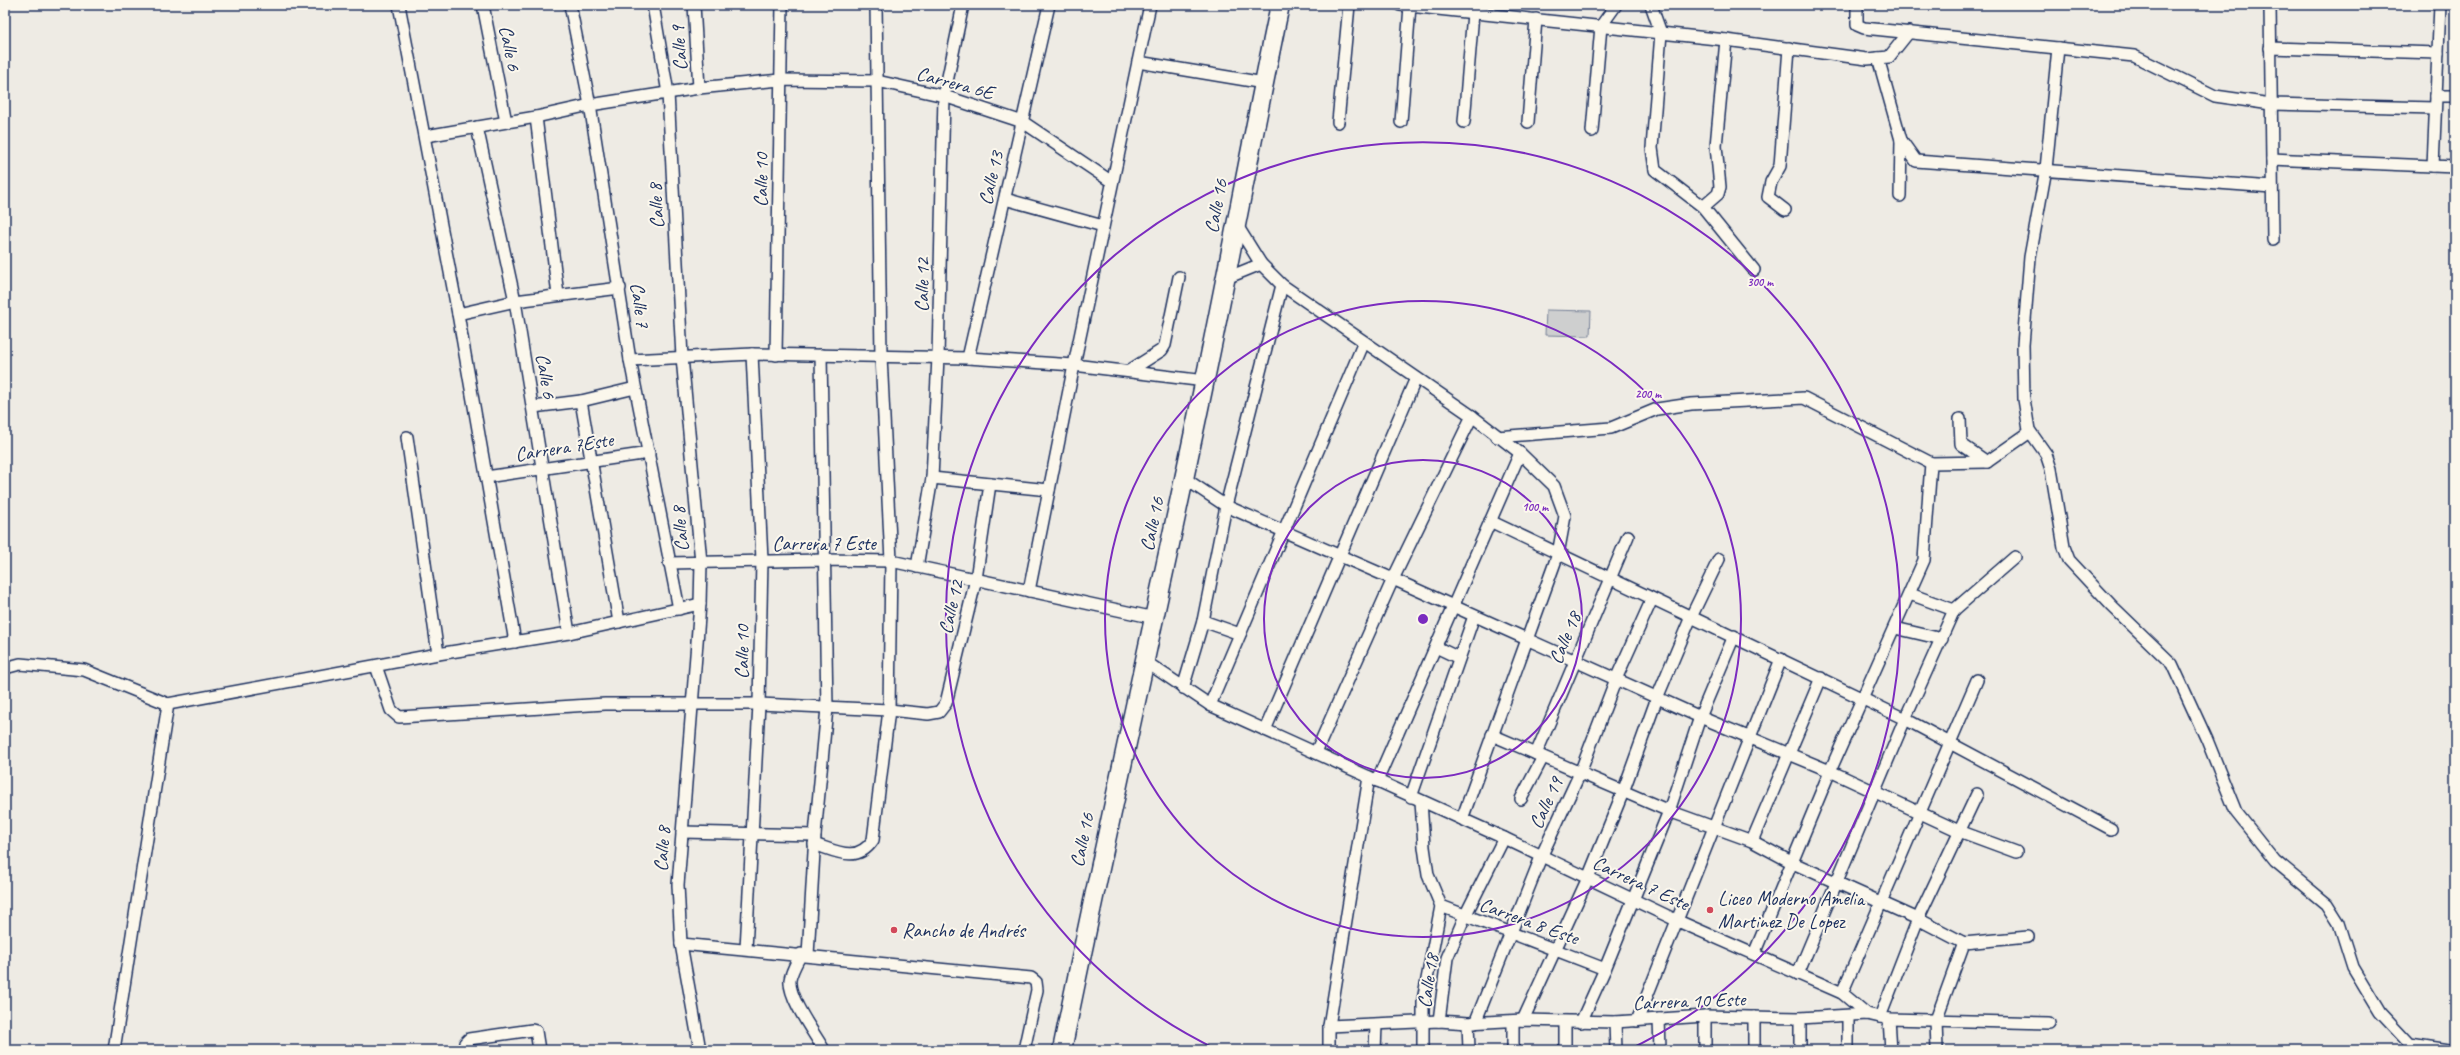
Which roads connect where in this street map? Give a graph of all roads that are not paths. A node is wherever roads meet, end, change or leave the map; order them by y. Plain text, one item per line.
1 (399, 5) edge
2 (483, 5) edge
3 (570, 5) edge
4 (653, 5) edge
5 (694, 5) edge
6 (782, 5) edge
7 (876, 5) edge
8 (963, 5) edge
9 (1049, 5) edge
10 (1150, 5) edge
11 (1280, 5) edge
12 (1349, 5) edge
13 (1616, 5) edge
14 (1650, 5) edge
15 (1857, 5) edge
16 (2270, 5) edge
17 (2440, 5) edge
18 (1405, 6) edge
19 (1473, 13) junction
20 (1536, 20) junction
21 (1601, 26) junction
22 (1909, 32) junction
23 (1662, 33) junction
24 (1726, 40) junction
25 (1789, 48) junction
26 (2058, 48) junction
27 (2270, 48) junction
28 (2438, 53) junction
29 (1878, 58) junction
30 (1138, 62) junction
31 (780, 80) junction
32 (877, 82) junction
33 (1264, 83) junction
34 (699, 88) junction
35 (668, 93) junction
36 (944, 96) junction
37 (2436, 96) junction
38 (2455, 96) edge
39 (2271, 104) junction
40 (590, 105) junction
41 (2436, 108) junction
42 (536, 117) junction
43 (506, 122) junction
44 (1022, 122) junction
45 (1338, 122) dead end
46 (1401, 122) dead end
47 (1464, 122) dead end
48 (1528, 122) dead end
49 (477, 127) junction
50 (1592, 132) dead end
51 (426, 136) junction
52 (1901, 140) junction
53 (2272, 159) junction
54 (2433, 166) junction
55 (2455, 167) edge
56 (2046, 169) junction
57 (1112, 182) junction
58 (2272, 187) junction
59 (1900, 196) dead end
60 (1005, 199) junction
61 (1703, 207) junction
62 (1785, 210) dead end
63 (1235, 222) junction
64 (1103, 226) junction
65 (2273, 240) dead end
66 (1261, 264) junction
67 (1754, 270) dead end
68 (1179, 277) dead end
69 (1224, 279) junction
70 (1282, 285) junction
71 (620, 288) junction
72 (558, 295) junction
73 (515, 301) junction
74 (458, 314) junction
75 (1364, 342) junction
76 (752, 354) junction
77 (776, 355) junction
78 (821, 355) junction
79 (881, 356) junction
80 (682, 357) junction
81 (938, 357) junction
82 (968, 358) junction
83 (630, 360) junction
84 (1074, 365) junction
85 (1129, 371) junction
86 (1416, 378) junction
87 (1205, 381) junction
88 (635, 388) junction
89 (582, 401) junction
90 (533, 407) junction
91 (1472, 416) junction
92 (1960, 419) dead end
93 (2030, 432) junction
94 (407, 437) dead end
95 (1497, 437) junction
96 (649, 453) junction
97 (1520, 453) junction
98 (593, 461) junction
99 (1987, 462) junction
100 (1931, 463) junction
101 (543, 469) junction
102 (486, 477) junction
103 (932, 478) junction
104 (1184, 478) junction
105 (990, 484) junction
106 (1049, 490) junction
107 (1226, 506) junction
108 (1490, 522) junction
109 (1283, 532) junction
110 (1628, 536) dead end
111 (1558, 554) junction
112 (1340, 557) junction
113 (2015, 557) dead end
114 (1719, 559) dead end
115 (762, 560) junction
116 (824, 560) junction
117 (891, 561) junction
118 (701, 562) junction
119 (669, 563) junction
120 (917, 567) junction
121 (976, 578) junction
122 (1610, 578) junction
123 (1393, 579) junction
124 (1029, 591) junction
125 (1910, 594) junction
126 (1652, 598) junction
127 (700, 604) junction
128 (1453, 607) junction
129 (679, 609) junction
130 (1954, 610) junction
131 (1474, 616) junction
132 (1691, 617) junction
133 (1155, 618) junction
134 (1203, 621) junction
135 (619, 622) junction
136 (1895, 628) junction
137 (569, 634) junction
138 (1240, 634) junction
139 (1734, 636) junction
140 (1942, 639) junction
141 (1527, 640) junction
142 (515, 642) junction
143 (1436, 647) junction
144 (438, 654) junction
145 (1459, 658) junction
146 (1781, 659) junction
147 (1575, 661) junction
148 (1146, 662) junction
149 (376, 666) junction
150 (5, 668) edge
151 (1821, 678) junction
152 (1616, 679) junction
153 (1977, 680) dead end
154 (1183, 688) junction
155 (1657, 698) junction
156 (1863, 699) junction
157 (168, 704) junction
158 (691, 704) junction
159 (759, 704) junction
160 (1210, 705) junction
161 (827, 708) junction
162 (889, 710) junction
163 (1700, 718) junction
164 (1905, 719) junction
165 (1265, 730) junction
166 (1492, 735) junction
167 (1750, 739) junction
168 (1950, 743) junction
169 (1316, 752) junction
170 (1788, 754) junction
171 (1539, 755) junction
172 (1830, 771) junction
173 (1580, 773) junction
174 (1373, 779) junction
175 (1874, 791) junction
176 (1623, 792) junction
177 (1977, 794) dead end
178 (1416, 799) junction
179 (1521, 799) dead end
180 (1669, 811) junction
181 (1920, 812) junction
182 (1462, 820) junction
183 (1713, 828) junction
184 (2111, 829) dead end
185 (1959, 831) junction
186 (682, 832) junction
187 (754, 834) junction
188 (1504, 838) junction
189 (815, 840) junction
190 (1752, 841) junction
191 (2016, 852) dead end
192 (1541, 857) junction
193 (1793, 863) junction
194 (1588, 878) junction
195 (1836, 884) junction
196 (1633, 899) junction
197 (1880, 903) junction
198 (1441, 906) junction
199 (1464, 916) junction
200 (1918, 919) junction
201 (1678, 921) junction
202 (1511, 932) junction
203 (2028, 937) dead end
204 (1964, 943) junction
205 (681, 944) junction
206 (746, 949) junction
207 (1554, 949) junction
208 (1754, 954) junction
209 (805, 955) junction
210 (1433, 955) junction
211 (1447, 958) junction
212 (1605, 969) junction
213 (1798, 974) junction
214 (1842, 993) junction
215 (1867, 1014) junction
216 (1705, 1016) junction
217 (1848, 1016) junction
218 (1754, 1017) junction
219 (1800, 1018) junction
220 (1885, 1018) junction
221 (1659, 1019) junction
222 (1518, 1020) junction
223 (1936, 1020) junction
224 (1439, 1021) junction
225 (1637, 1021) junction
226 (1422, 1022) junction
227 (1565, 1022) junction
228 (1581, 1022) junction
229 (1615, 1022) junction
230 (1472, 1023) junction
231 (2049, 1024) dead end
232 (1376, 1025) junction
233 (1329, 1026) junction
234 (114, 1050) edge
235 (468, 1050) edge
236 (539, 1050) edge
237 (700, 1050) edge
238 (824, 1050) edge
239 (1024, 1050) edge
240 (1062, 1050) edge
241 (1329, 1050) edge
242 (1376, 1050) edge
243 (1423, 1050) edge
244 (1469, 1050) edge
245 (1513, 1050) edge
246 (1565, 1050) edge
247 (1616, 1050) edge
248 (1660, 1050) edge
249 (1705, 1050) edge
250 (1754, 1050) edge
251 (1800, 1050) edge
252 (1848, 1050) edge
253 (1891, 1050) edge
254 (1937, 1050) edge
255 (2449, 1050) edge

1 - 51 street
2 - 43 street, Calle 6
3 - 40 street, Calle 7
4 - 35 street, Calle 8
5 - 34 street, Calle 9
6 - 31 street, Calle 10
7 - 32 street
8 - 36 street, Calle 12
9 - 44 street, Calle 13
10 - 30 street
11 - 33 highway, Calle 16
12 - 45 street
13 - 21 street
14 - 23 street
15 - 22 street
16 - 27 street
17 - 28 street
18 - 19 street
18 - 46 street
19 - 20 street
19 - 47 street
20 - 21 street
20 - 48 street
21 - 23 street
21 - 50 street
22 - 26 street
22 - 29 street
23 - 24 street
23 - 61 street
24 - 25 street
24 - 61 street
25 - 29 street
25 - 62 street
26 - 39 street
26 - 56 street
27 - 28 street
27 - 39 street
28 - 37 street
29 - 52 street
30 - 33 street
30 - 57 street
31 - 32 street, Carrera 6E
31 - 34 street, Carrera 6E
31 - 77 street, Calle 10
32 - 36 street, Carrera 6E
32 - 79 street
33 - 63 highway, Calle 16
34 - 35 street, Carrera 6E
35 - 40 street, Carrera 6E
35 - 80 street, Calle 8
36 - 44 street, Carrera 6E
36 - 81 street, Calle 12
37 - 38 street
37 - 41 street
39 - 41 street
39 - 53 street
40 - 42 street, Carrera 6E
40 - 71 street, Calle 7
41 - 54 street
42 - 43 street, Carrera 6E
42 - 72 street
43 - 49 street, Carrera 6E
44 - 57 street, Carrera 6E
44 - 60 street, Calle 13
49 - 51 street, Carrera 6E
49 - 73 street, Calle 6
51 - 74 street
52 - 56 street
52 - 59 street
53 - 54 street
53 - 58 street
54 - 55 street
56 - 58 street
56 - 93 street
57 - 64 street
58 - 65 street
60 - 64 street
60 - 82 street, Calle 13
61 - 67 street
63 - 66 street
63 - 69 highway, Calle 16
64 - 84 street
66 - 69 street
66 - 70 street
68 - 85 street
69 - 87 highway, Calle 16
70 - 75 street
70 - 107 street
71 - 72 street
71 - 83 street, Calle 7
72 - 73 street
73 - 74 street
73 - 90 street, Calle 6
74 - 102 street
75 - 86 street
75 - 109 street
76 - 77 street
76 - 80 street
76 - 115 street, Calle 10
77 - 78 street
78 - 79 street
78 - 116 street
79 - 81 street
79 - 117 street
80 - 83 street
80 - 118 street, Calle 8
81 - 82 street
81 - 103 street, Calle 12
82 - 84 street
83 - 88 street, Calle 7
84 - 85 street
84 - 106 street
85 - 87 street
86 - 91 street
86 - 112 street
87 - 104 highway, Calle 16
88 - 89 street
88 - 96 street, Calle 7
89 - 90 street
89 - 98 street
90 - 101 street, Calle 6
91 - 95 street
91 - 123 street
92 - 99 street
93 - 99 street
93 - 255 street
94 - 144 street
95 - 97 street
95 - 100 street
96 - 98 street, Carrera 7Este
96 - 119 street, Calle 7
97 - 108 street
97 - 111 street
98 - 101 street, Carrera 7Este
98 - 135 street
99 - 100 street
100 - 125 street
101 - 102 street, Carrera 7Este
101 - 137 street, Calle 6
102 - 142 street
103 - 105 street
103 - 120 street, Calle 12
104 - 107 street
104 - 133 highway, Calle 16
105 - 106 street
105 - 121 street, Calle 12
106 - 124 street
107 - 109 street
107 - 134 street
108 - 111 street
108 - 128 street
109 - 112 street
109 - 138 street
110 - 122 street, Calle 18
111 - 122 street
111 - 141 street
112 - 123 street
112 - 165 street
113 - 130 street
114 - 132 street
115 - 116 street, Carrera 7 Este
115 - 118 street, Carrera 7 Este
115 - 159 street, Calle 10
116 - 117 street, Carrera 7 Este
116 - 161 street
117 - 120 street, Carrera 7 Este
117 - 162 street
118 - 119 street, Carrera 7 Este
118 - 127 street, Calle 8
119 - 129 street, Calle 7
120 - 121 street, Carrera 7 Este
121 - 124 street, Carrera 7 Este
121 - 162 street, Calle 12
122 - 126 street
122 - 147 street, Calle 18
123 - 128 street
123 - 169 street
124 - 133 street, Carrera 7 Este
125 - 130 street
125 - 136 street
126 - 132 street
126 - 152 street, Calle 19
127 - 129 street
127 - 158 street, Calle 8
128 - 131 street
128 - 143 street
129 - 135 street
130 - 140 street
131 - 141 street
131 - 145 street
132 - 139 street
132 - 155 street
133 - 148 highway, Calle 16
134 - 138 street
134 - 154 street
135 - 137 street
136 - 140 street
136 - 156 street
137 - 142 street
138 - 160 street
139 - 146 street
139 - 163 street
140 - 164 street
141 - 147 street
141 - 166 street
142 - 144 street
143 - 145 street
143 - 174 street
144 - 149 street
145 - 178 street
146 - 151 street
146 - 167 street
147 - 152 street
147 - 171 street, Calle 18
148 - 154 street, Carrera 7 Este
148 - 240 highway, Calle 16
149 - 157 street
149 - 158 street
150 - 157 street
151 - 156 street
151 - 170 street
152 - 155 street
152 - 173 street, Calle 19
153 - 168 street
154 - 160 street, Carrera 7 Este
155 - 163 street
155 - 176 street
156 - 164 street
156 - 172 street
157 - 234 street
158 - 159 street
158 - 186 street, Calle 8
159 - 161 street
159 - 187 street, Calle 10
160 - 165 street, Carrera 7 Este
161 - 162 street
161 - 189 street
162 - 189 street
163 - 167 street
163 - 180 street
164 - 168 street
164 - 175 street
165 - 169 street, Carrera 7 Este
166 - 171 street
166 - 182 street
167 - 170 street
167 - 183 street
168 - 181 street
168 - 184 street
169 - 174 street, Carrera 7 Este
170 - 172 street
170 - 190 street
171 - 173 street
171 - 179 street, Calle 18
172 - 175 street
172 - 193 street
173 - 176 street
173 - 192 street, Calle 19
174 - 178 street, Carrera 7 Este
174 - 233 street
175 - 181 street
175 - 195 street
176 - 180 street
176 - 194 street
177 - 185 street
178 - 182 street, Carrera 7 Este
178 - 198 street
180 - 183 street
180 - 196 street
181 - 185 street
181 - 197 street
182 - 188 street, Carrera 7 Este
183 - 190 street
183 - 201 street
185 - 191 street
185 - 200 street
186 - 187 street
186 - 205 street, Calle 8
187 - 189 street
187 - 206 street, Calle 10
188 - 192 street, Carrera 7 Este
188 - 199 street, Calle 18
189 - 209 street
190 - 193 street
192 - 194 street, Carrera 7 Este
192 - 202 street, Calle 19
193 - 195 street
193 - 208 street
194 - 196 street, Carrera 7 Este
194 - 207 street
195 - 197 street
195 - 213 street
196 - 201 street, Carrera 7 Este
196 - 212 street
197 - 200 street
197 - 214 street
198 - 199 street, Carrera 8 Este
198 - 210 street
199 - 202 street, Carrera 8 Este
199 - 211 street, Calle 18
200 - 204 street
200 - 220 street
201 - 208 street, Carrera 7 Este
201 - 225 street
202 - 207 street, Carrera 8 Este
202 - 230 street, Calle 19
203 - 204 street
204 - 223 street
205 - 206 street
205 - 237 street, Calle 8
206 - 209 street
207 - 212 street, Carrera 8 Este
207 - 222 street
208 - 213 street, Carrera 7 Este
209 - 238 street
209 - 239 street
210 - 211 street
210 - 226 street
211 - 224 street, Calle 18
212 - 228 street
213 - 214 street, Carrera 7 Este
214 - 215 street, Carrera 7 Este
215 - 217 street, Carrera 10 Este
215 - 220 street, Carrera 10 Este
216 - 218 street, Carrera 10 Este
216 - 221 street, Carrera 10 Este
216 - 249 street
217 - 219 street, Carrera 10 Este
217 - 252 street
218 - 219 street, Carrera 10 Este
218 - 250 street
219 - 251 street
220 - 223 street, Carrera 10 Este
220 - 253 street
221 - 225 street, Carrera 10 Este
221 - 248 street
222 - 227 street, Carrera 10 Este
222 - 230 street, Carrera 10 Este
222 - 245 street
223 - 231 street, Carrera 10 Este
223 - 254 street
224 - 226 street, Carrera 10 Este
224 - 230 street, Carrera 10 Este
225 - 229 street, Carrera 10 Este
226 - 232 street, Carrera 10 Este
226 - 243 street
227 - 228 street, Carrera 10 Este
227 - 246 street
228 - 229 street, Carrera 10 Este
229 - 247 street
230 - 244 street, Calle 19
232 - 233 street, Carrera 10 Este
232 - 242 street
233 - 241 street
235 - 236 street

